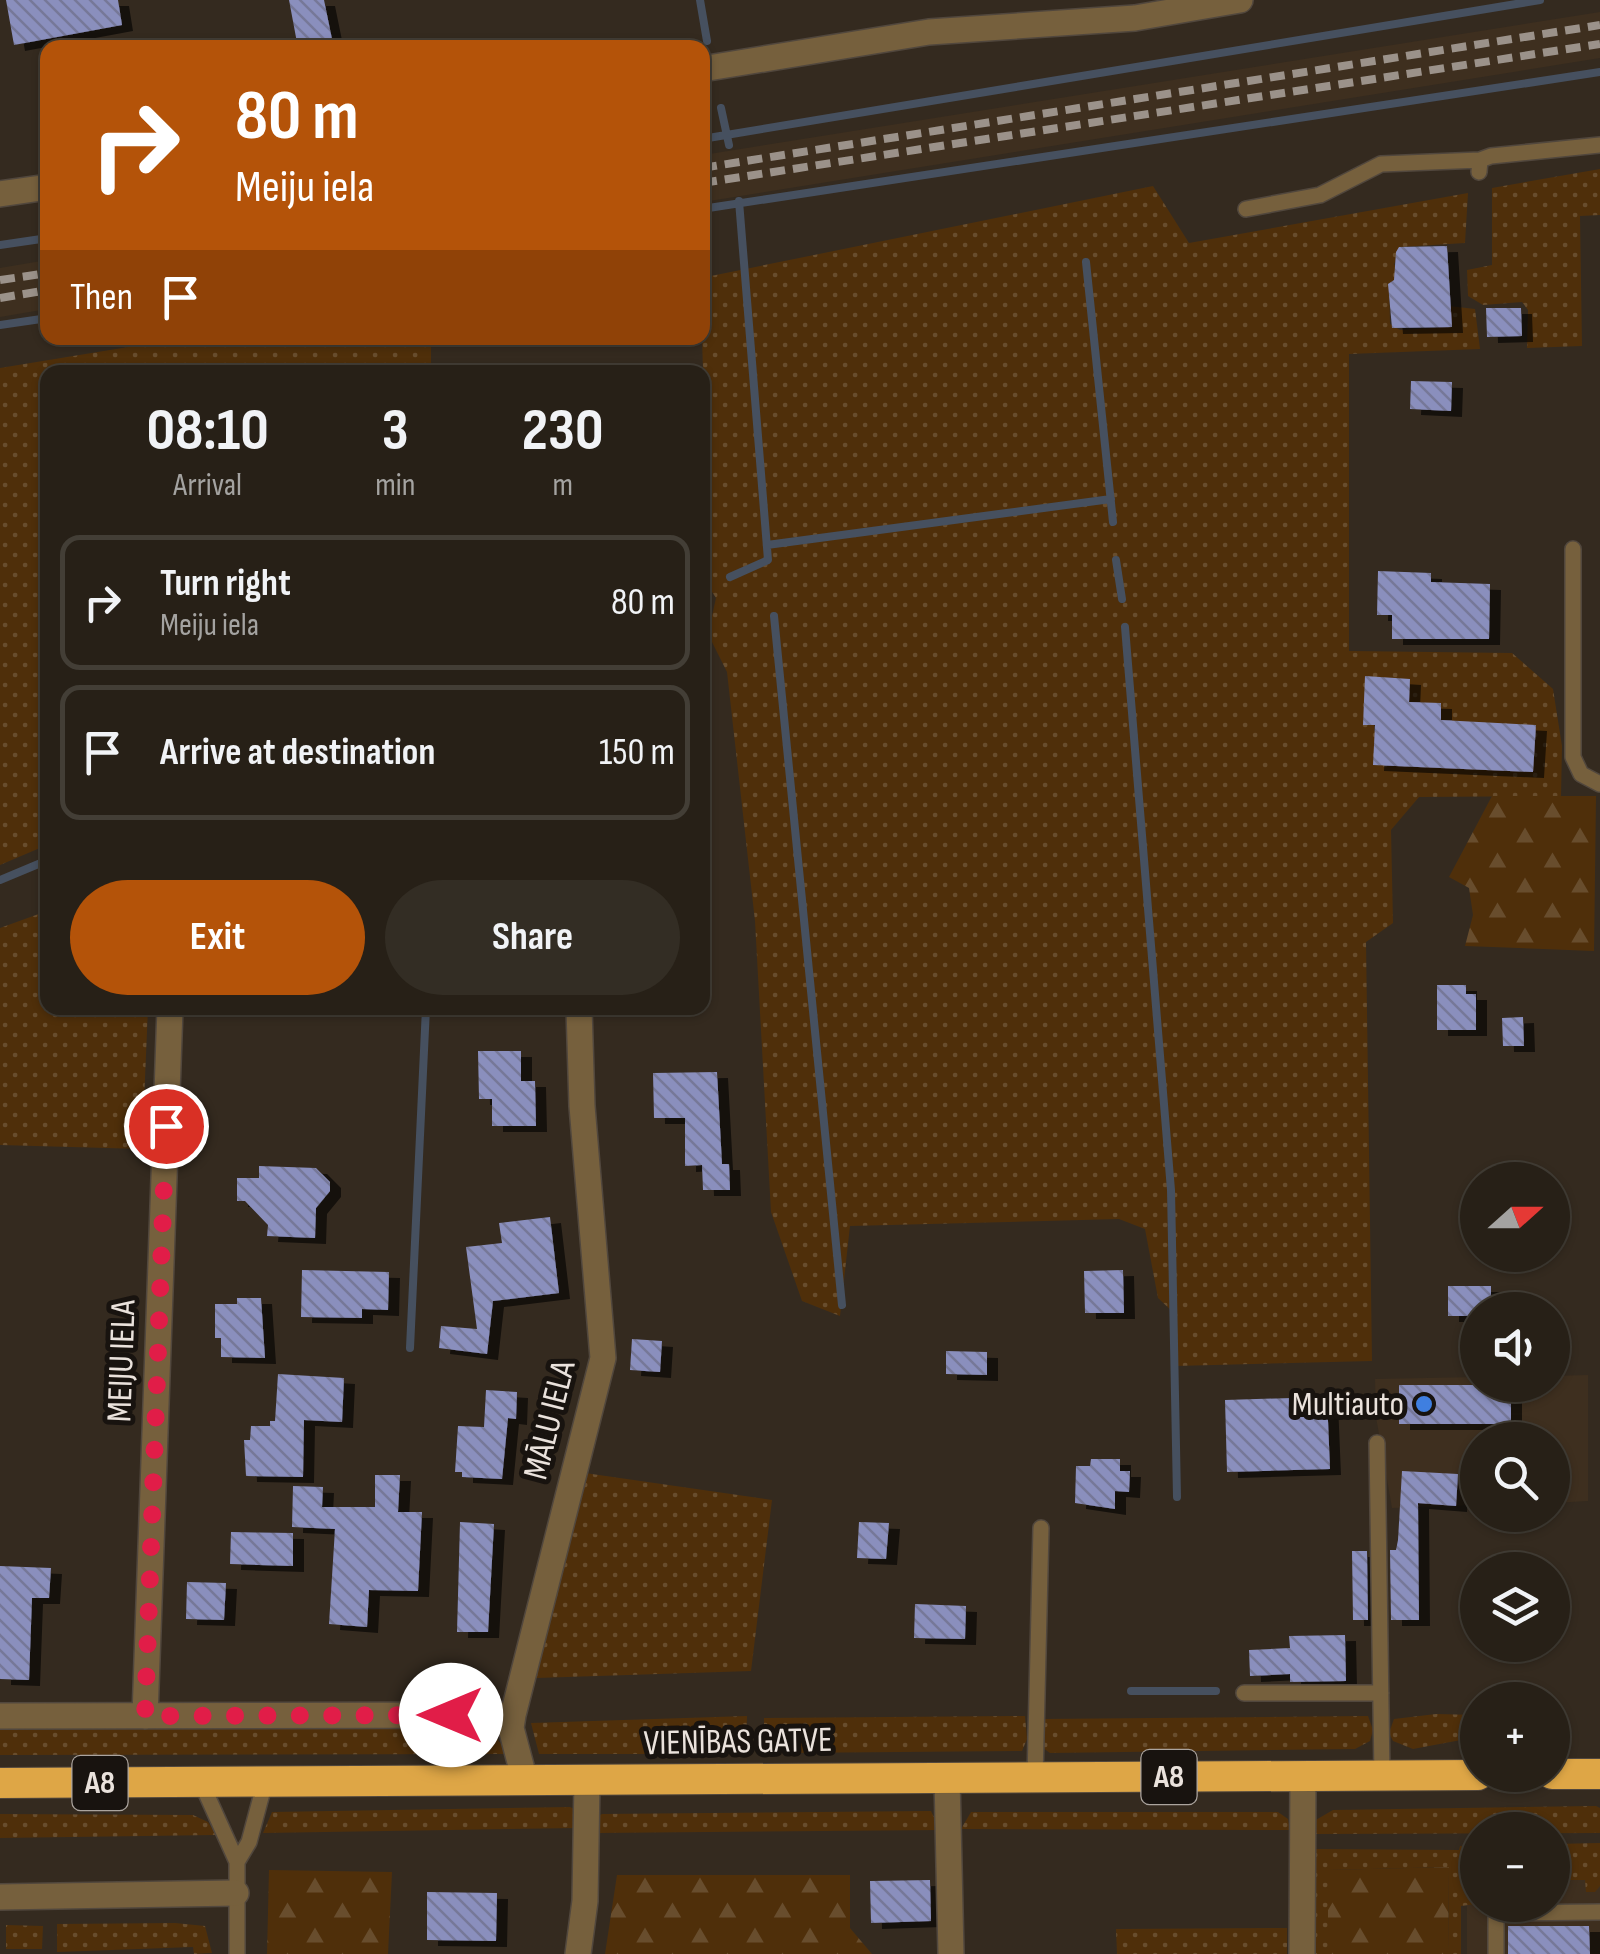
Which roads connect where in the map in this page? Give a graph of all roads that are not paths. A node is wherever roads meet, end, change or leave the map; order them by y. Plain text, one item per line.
1 (1240, 0) edge
2 (710, 68) edge
3 (1600, 145) edge
4 (40, 188) edge
5 (0, 194) edge
6 (1246, 209) dead end
7 (1573, 550) dead end
8 (1600, 784) edge
9 (170, 1015) edge
10 (579, 1015) edge
11 (1377, 1443) dead end
12 (1041, 1528) dead end
13 (1244, 1693) dead end
14 (1381, 1693) junction
15 (514, 1715) junction
16 (0, 1716) edge
17 (145, 1716) junction
18 (1570, 1774) edge
19 (1600, 1774) edge
20 (1382, 1775) junction
21 (1460, 1775) edge
22 (1303, 1776) junction
23 (947, 1778) junction
24 (1035, 1778) junction
25 (525, 1781) junction
26 (587, 1781) junction
27 (201, 1782) junction
28 (265, 1782) junction
29 (0, 1783) edge
30 (236, 1862) junction
31 (236, 1893) junction
32 (0, 1897) edge
33 (1600, 1912) edge
34 (237, 1954) edge
35 (578, 1954) edge
36 (951, 1954) edge
37 (1302, 1954) edge
38 (1496, 1954) edge

1 - 2 street
3 - 6 lane
4 - 5 street
7 - 8 lane
9 - 17 street, MEIJU IELA
10 - 15 street, MĀLU IELA
11 - 14 lane
12 - 24 lane
13 - 14 lane
14 - 20 lane
15 - 17 street
15 - 25 street, MĀLU IELA
16 - 17 street
18 - 19 highway
20 - 21 highway, VIENĪBAS GATVE / A8
20 - 22 highway, VIENĪBAS GATVE / A8
22 - 24 highway, VIENĪBAS GATVE / A8
22 - 37 street
23 - 24 highway, VIENĪBAS GATVE / A8
23 - 26 highway, VIENĪBAS GATVE / A8
23 - 36 street
25 - 26 highway, VIENĪBAS GATVE / A8
25 - 28 highway, VIENĪBAS GATVE / A8
26 - 35 street
27 - 28 highway, VIENĪBAS GATVE / A8
27 - 29 highway, VIENĪBAS GATVE / A8
27 - 30 lane
28 - 30 lane
30 - 31 lane
31 - 32 street
31 - 34 lane
33 - 38 lane

